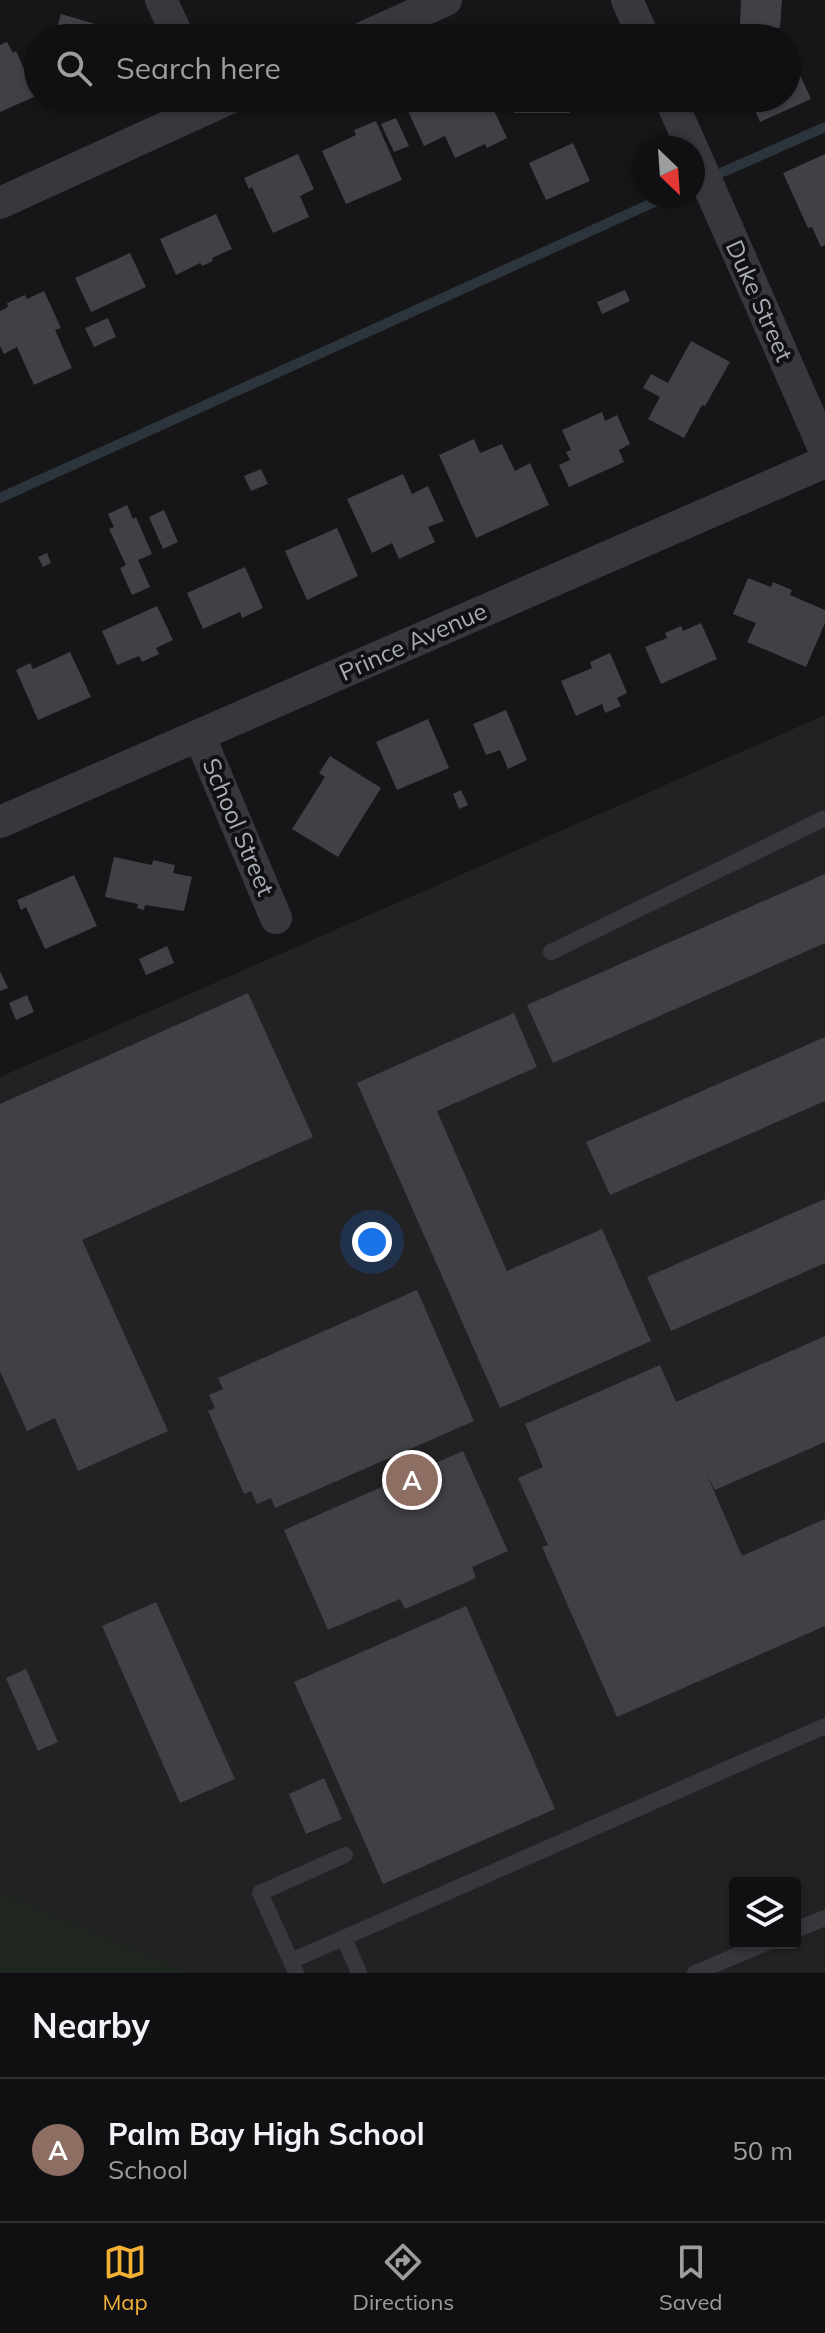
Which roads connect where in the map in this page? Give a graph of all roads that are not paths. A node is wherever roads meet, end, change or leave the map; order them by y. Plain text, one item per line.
1 (161, 0) edge
2 (446, 0) edge
3 (627, 0) edge
4 (172, 24) edge
5 (393, 24) edge
6 (638, 24) edge
7 (194, 112) edge
8 (676, 112) edge
9 (686, 136) edge
10 (705, 179) edge
11 (0, 203) edge
12 (825, 451) edge
13 (825, 462) edge
14 (199, 735) junction
15 (825, 818) edge
16 (0, 822) edge
17 (276, 918) dead end
18 (551, 952) dead end
19 (825, 1726) edge
20 (345, 1855) dead end
21 (825, 1918) edge
22 (801, 1928) edge
23 (344, 1938) junction
24 (752, 1949) edge
25 (294, 1967) edge
26 (359, 1973) edge
27 (695, 1973) edge

1 - 4 street
2 - 5 street
3 - 6 street
7 - 11 street
8 - 9 street, Duke Street
10 - 12 street, Duke Street
13 - 14 street, Prince Avenue
14 - 16 street, Prince Avenue
14 - 17 street, School Street
15 - 18 lane
19 - 23 lane
20 - 25 lane
21 - 22 lane
23 - 25 lane
23 - 26 lane
24 - 27 lane

